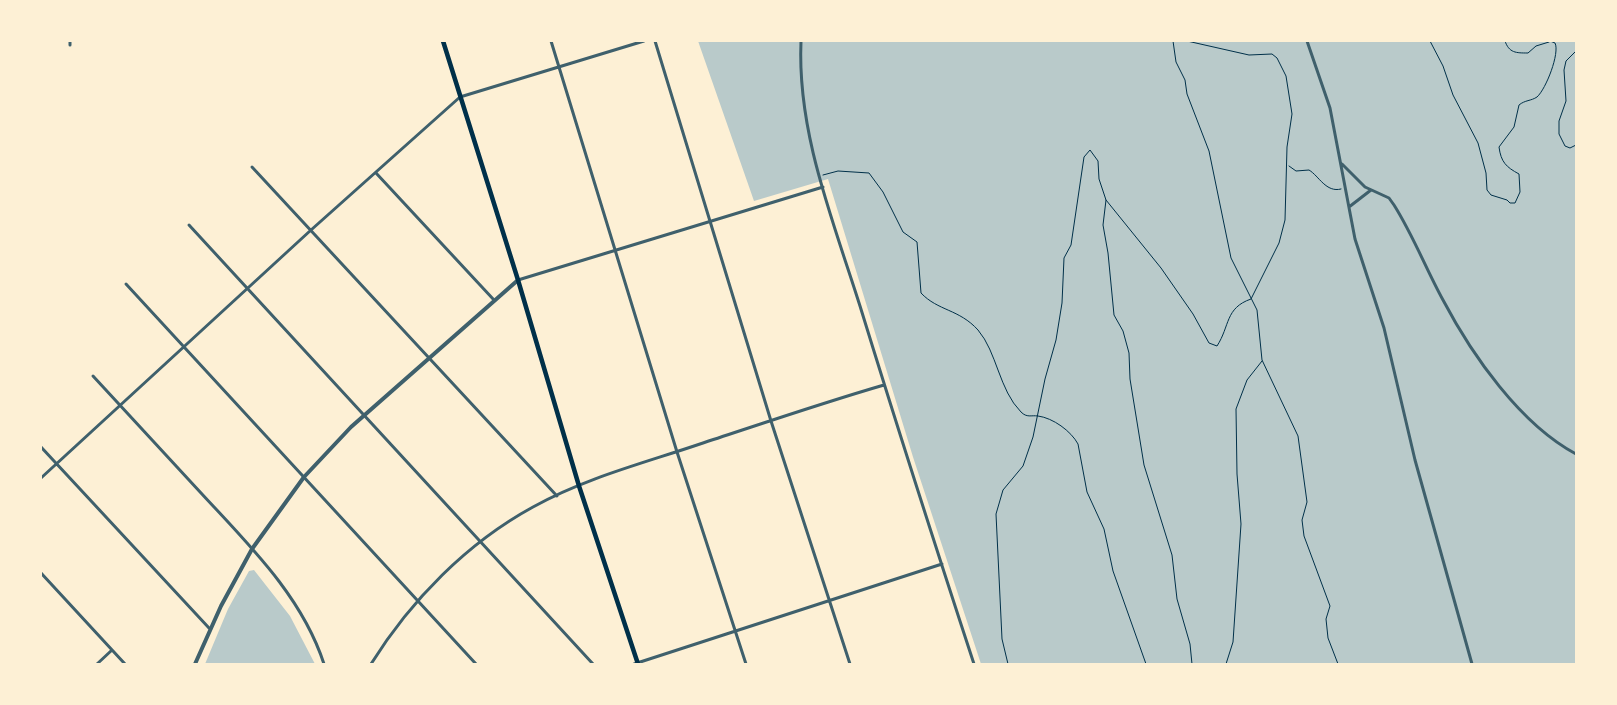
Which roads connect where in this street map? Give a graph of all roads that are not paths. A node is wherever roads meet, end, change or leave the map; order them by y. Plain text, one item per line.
1 (443, 41) edge
2 (551, 41) edge
3 (644, 41) edge
4 (655, 41) edge
5 (802, 41) edge
6 (1307, 41) edge
7 (560, 67) junction
8 (460, 97) junction
9 (1341, 164) junction
10 (252, 167) dead end
11 (376, 173) junction
12 (823, 187) junction
13 (1371, 190) junction
14 (1349, 206) junction
15 (711, 220) junction
16 (189, 226) dead end
17 (311, 230) junction
18 (616, 250) junction
19 (518, 280) junction
20 (126, 284) dead end
21 (247, 288) junction
22 (494, 300) junction
23 (184, 346) junction
24 (428, 357) junction
25 (93, 376) dead end
26 (884, 386) junction
27 (120, 405) junction
28 (365, 416) junction
29 (771, 421) junction
30 (41, 447) edge
31 (677, 452) junction
32 (1576, 454) edge
33 (57, 464) junction
34 (304, 477) junction
35 (41, 478) edge
36 (579, 486) junction
37 (557, 496) junction
38 (481, 542) junction
39 (252, 549) junction
40 (942, 564) junction
41 (41, 573) edge
42 (418, 600) junction
43 (830, 601) junction
44 (209, 628) junction
45 (735, 630) junction
46 (112, 650) junction
47 (637, 663) edge
48 (97, 664) edge
49 (125, 664) edge
50 (195, 664) edge
51 (324, 664) edge
52 (371, 664) edge
53 (476, 664) edge
54 (593, 664) edge
55 (746, 664) edge
56 (850, 664) edge
57 (974, 664) edge
58 (1472, 664) edge

1 - 8 main road
2 - 7 street
3 - 7 street
4 - 15 street
5 - 12 street
6 - 9 street
7 - 8 street
7 - 18 street
8 - 11 street
8 - 19 main road
9 - 13 street
9 - 14 street
10 - 17 street
11 - 17 street
11 - 22 street
12 - 15 street
12 - 26 street
13 - 14 street
13 - 32 street
14 - 58 street
15 - 18 street
15 - 29 street
16 - 21 street
17 - 21 street
17 - 24 street
18 - 19 street
18 - 31 street
19 - 22 street
19 - 36 main road
20 - 23 street
21 - 23 street
21 - 28 street
22 - 24 street
23 - 27 street
23 - 34 street
24 - 28 street
24 - 37 street
25 - 27 street
26 - 29 street
26 - 40 street
27 - 33 street
27 - 39 street
28 - 34 street
28 - 38 street
29 - 31 street
29 - 43 street
30 - 33 street
31 - 36 street
31 - 45 street
33 - 35 street
33 - 44 street
34 - 39 street
34 - 42 street
36 - 37 street
36 - 47 main road
37 - 38 street
38 - 42 street
38 - 54 street
39 - 44 street
39 - 51 street
40 - 43 street
40 - 57 street
41 - 46 street
42 - 52 street
42 - 53 street
43 - 45 street
43 - 56 street
44 - 50 street
45 - 47 street
45 - 55 street
46 - 48 street
46 - 49 street

